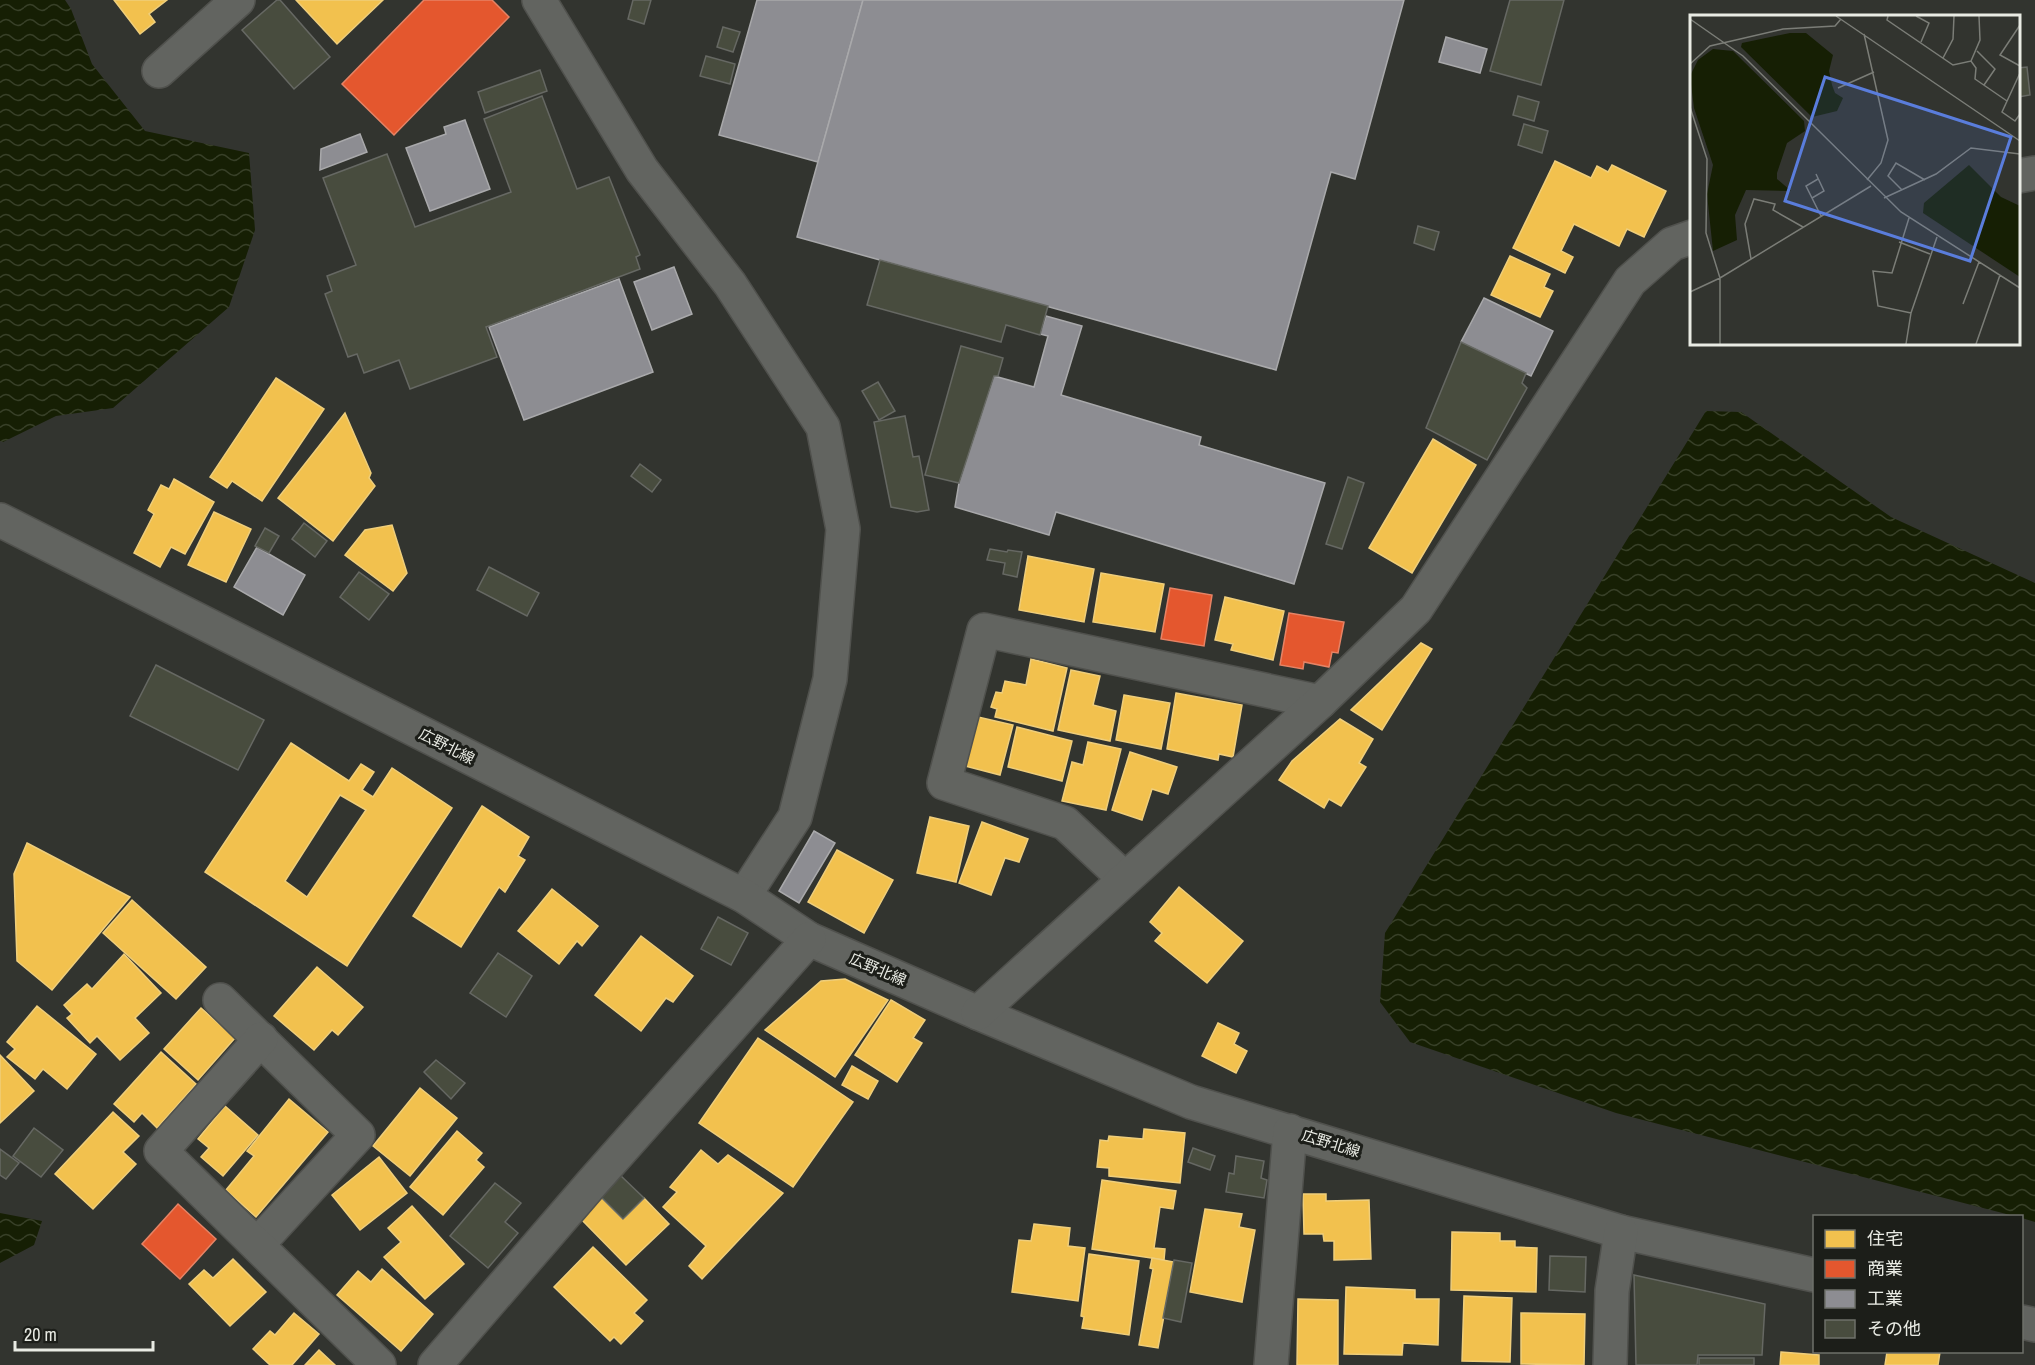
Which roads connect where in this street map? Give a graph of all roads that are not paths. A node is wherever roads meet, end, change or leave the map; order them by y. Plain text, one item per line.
1 (238, 0) edge
2 (539, 0) edge
3 (159, 71) dead end
4 (2035, 173) edge
5 (2020, 176) edge
6 (1690, 238) edge
7 (0, 520) edge
8 (1320, 702) junction
9 (1125, 879) junction
10 (744, 896) junction
11 (809, 939) junction
12 (220, 1000) dead end
13 (978, 1013) junction
14 (261, 1039) junction
15 (1290, 1131) junction
16 (1621, 1232) junction
17 (257, 1245) junction
18 (1813, 1275) edge
19 (379, 1365) edge
20 (435, 1365) edge
21 (1270, 1365) edge
22 (1610, 1365) edge

1 - 3 street
2 - 10 street
4 - 5 street
6 - 8 street
7 - 10 street, 広野北線
8 - 9 street
8 - 9 street
9 - 13 street
10 - 11 street, 広野北線
11 - 13 street, 広野北線
11 - 20 street
12 - 14 street
13 - 15 street, 広野北線
14 - 17 street
14 - 17 street
15 - 16 street, 広野北線
15 - 21 street
16 - 18 street, 広野北線
16 - 22 street
17 - 19 street

